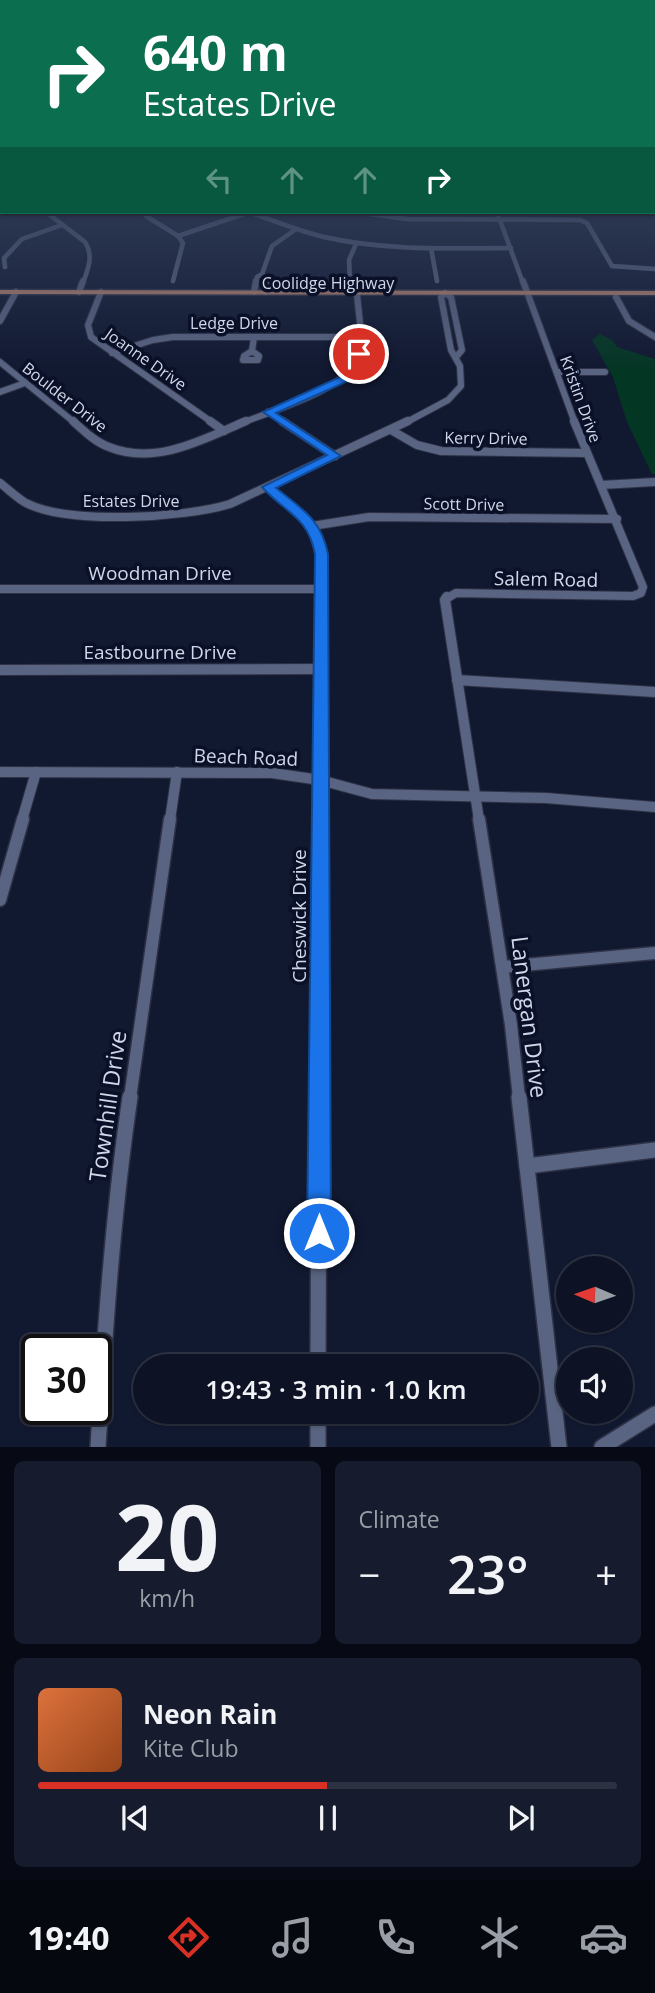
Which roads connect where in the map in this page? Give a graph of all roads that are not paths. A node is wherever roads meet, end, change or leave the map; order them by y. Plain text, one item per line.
1 (21, 239) edge
2 (82, 239) edge
3 (179, 239) edge
4 (277, 239) edge
5 (334, 239) edge
6 (507, 239) edge
7 (594, 239) edge
8 (356, 244) junction
9 (430, 248) junction
10 (511, 248) junction
11 (5, 267) dead end
12 (655, 269) edge
13 (262, 274) junction
14 (173, 281) dead end
15 (350, 281) dead end
16 (437, 281) dead end
17 (79, 292) junction
18 (254, 292) junction
19 (265, 292) junction
20 (0, 294) edge
21 (15, 294) junction
22 (100, 294) junction
23 (357, 295) junction
24 (529, 295) junction
25 (616, 295) junction
26 (655, 295) edge
27 (446, 296) junction
28 (0, 321) edge
29 (254, 337) junction
30 (359, 337) junction
31 (655, 337) edge
32 (252, 351) dead end
33 (113, 353) junction
34 (0, 362) edge
35 (557, 372) junction
36 (605, 372) dead end
37 (24, 383) junction
38 (0, 392) edge
39 (268, 412) junction
40 (391, 430) junction
41 (224, 431) junction
42 (586, 453) junction
43 (335, 456) junction
44 (655, 482) edge
45 (0, 483) edge
46 (601, 485) junction
47 (268, 487) junction
48 (617, 519) junction
49 (312, 526) junction
50 (0, 589) edge
51 (320, 589) junction
52 (641, 593) joint
53 (449, 595) joint
54 (320, 669) junction
55 (0, 670) edge
56 (457, 680) junction
57 (655, 692) edge
58 (0, 772) edge
59 (36, 772) junction
60 (177, 772) junction
61 (320, 780) junction
62 (477, 796) junction
63 (655, 807) edge
64 (0, 900) edge
65 (655, 953) edge
66 (503, 967) junction
67 (655, 1150) edge
68 (527, 1166) junction
69 (318, 1354) edge
70 (655, 1414) edge
71 (318, 1424) edge
72 (97, 1447) edge
73 (318, 1447) edge
74 (559, 1447) edge
75 (602, 1447) edge

1 - 11 street
2 - 17 street
3 - 14 street
4 - 13 street
5 - 8 street
6 - 10 street, Kristin Drive
7 - 12 street
8 - 9 street
8 - 15 street
9 - 10 street
9 - 16 street
10 - 24 street, Kristin Drive
13 - 18 street
13 - 19 street
17 - 21 main road, Coolidge Highway
17 - 22 main road, Coolidge Highway
18 - 19 main road, Coolidge Highway
18 - 22 main road, Coolidge Highway
19 - 23 main road, Coolidge Highway
20 - 21 main road, Coolidge Highway
21 - 22 main road, Coolidge Highway
21 - 28 street
22 - 23 main road, Coolidge Highway
22 - 33 street, Joanne Drive
23 - 27 main road, Coolidge Highway
23 - 30 street, Boulder Drive
24 - 25 main road, Coolidge Highway
24 - 27 main road, Coolidge Highway
24 - 35 street, Kristin Drive
25 - 26 main road, Coolidge Highway
25 - 31 street
27 - 40 street, Estates Drive
29 - 30 street, Ledge Drive
29 - 32 street
29 - 33 street, Ledge Drive
30 - 39 street, Boulder Drive
33 - 41 street, Joanne Drive
34 - 37 street, Boulder Drive
35 - 36 street
35 - 42 street, Kristin Drive
37 - 38 street
37 - 41 street, Boulder Drive
39 - 41 street, Boulder Drive
39 - 43 street
40 - 42 street, Kerry Drive
40 - 43 street, Estates Drive
42 - 46 street, Kristin Drive
43 - 47 street, Estates Drive
44 - 46 street
45 - 47 street, Estates Drive
46 - 48 street, Kristin Drive
47 - 49 street
48 - 49 street, Scott Drive
48 - 52 street, Kristin Drive
49 - 51 street, Cheswick Drive
50 - 51 street, Woodman Drive
51 - 54 street, Cheswick Drive
52 - 53 street, Salem Road
53 - 56 street, Lanergan Drive
54 - 55 street, Eastbourne Drive
54 - 61 street, Cheswick Drive
56 - 57 street
56 - 62 street, Lanergan Drive
58 - 59 street, Beach Road
59 - 60 street, Beach Road
59 - 64 street
60 - 61 street, Beach Road
60 - 72 street, Townhill Drive
61 - 62 street, Beach Road
61 - 69 street, Cheswick Drive
62 - 63 street, Beach Road
62 - 66 street, Lanergan Drive
65 - 66 street
66 - 68 street, Lanergan Drive
67 - 68 street
68 - 74 street, Lanergan Drive
70 - 75 street
71 - 73 street

